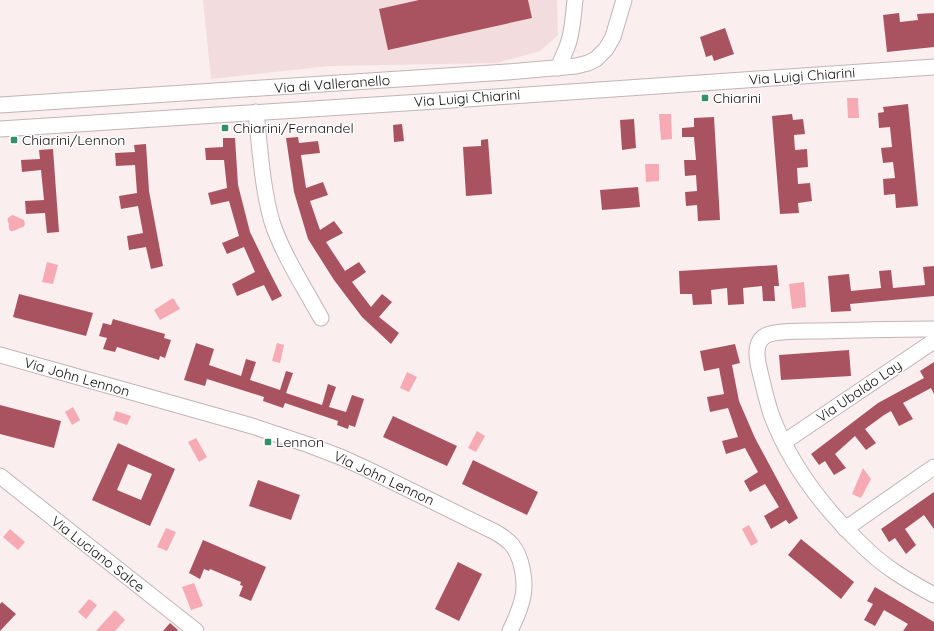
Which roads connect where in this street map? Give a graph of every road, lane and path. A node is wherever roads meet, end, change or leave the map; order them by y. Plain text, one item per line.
1 (575, 0) edge
2 (624, 0) edge
3 (934, 67) edge
4 (558, 68) junction
5 (0, 105) edge
6 (256, 112) junction
7 (0, 129) edge
8 (321, 318) dead end
9 (934, 329) edge
10 (934, 341) edge
11 (0, 355) edge
12 (784, 442) junction
13 (934, 466) edge
14 (0, 476) edge
15 (846, 529) junction
16 (934, 595) edge
17 (196, 631) edge
18 (510, 631) edge

1 - 4 street
2 - 4 street, Via di Valleranello
3 - 6 street, Via Luigi Chiarini
4 - 5 street, Via di Valleranello
6 - 7 street, Via Luigi Chiarini
6 - 8 street
9 - 12 street
10 - 12 street, Via Ubaldo Lay
11 - 18 street, Via John Lennon
12 - 15 street
13 - 15 street
14 - 17 street, Via Luciano Salce
15 - 16 street

